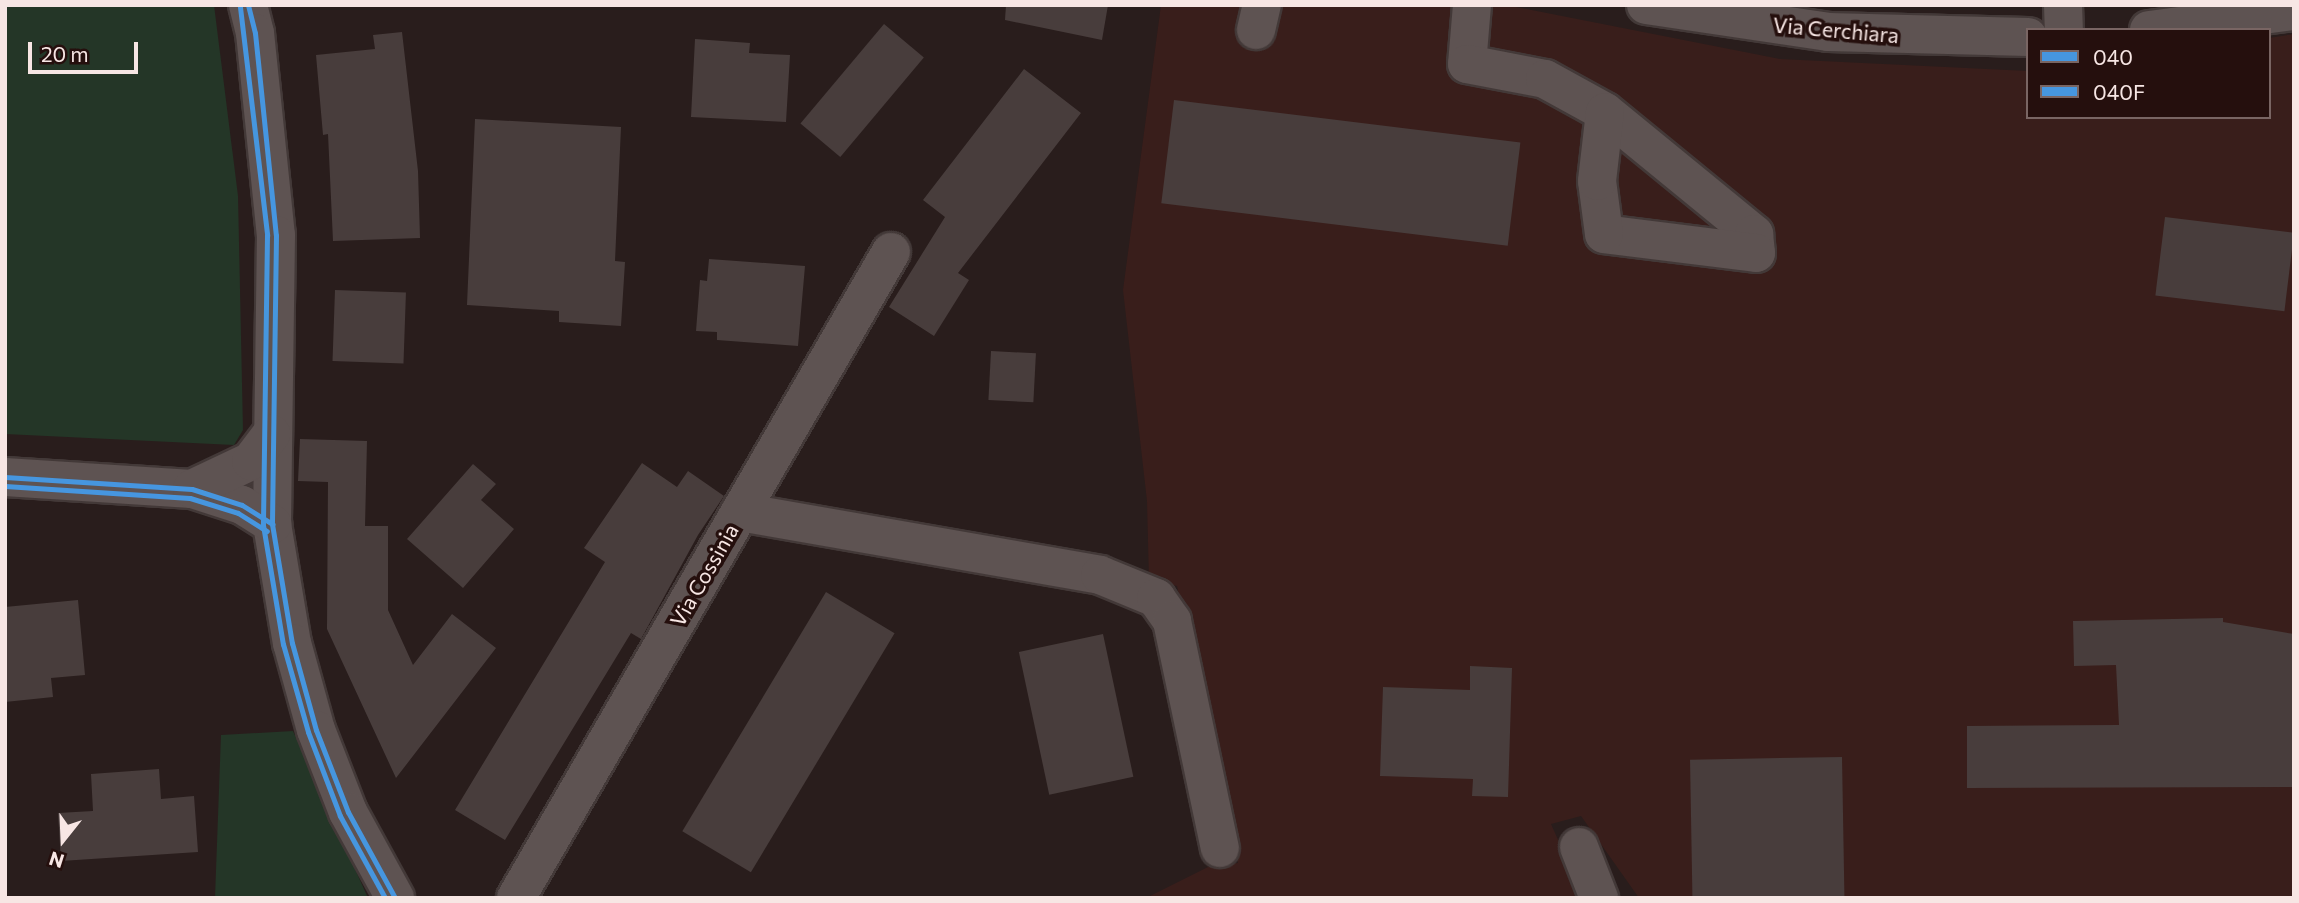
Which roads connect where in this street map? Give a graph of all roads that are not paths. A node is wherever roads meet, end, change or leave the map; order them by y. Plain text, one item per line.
1 (248, 5) edge
2 (1472, 5) edge
3 (1646, 5) edge
4 (2063, 5) edge
5 (2294, 11) edge
6 (2064, 28) edge
7 (2164, 28) edge
8 (2026, 37) edge
9 (1605, 112) junction
10 (891, 252) dead end
11 (271, 434) junction
12 (5, 477) edge
13 (192, 489) junction
14 (740, 512) junction
15 (272, 524) junction
16 (1579, 846) dead end
17 (1220, 848) dead end
18 (395, 898) edge
19 (516, 898) edge
20 (1599, 898) edge

1 - 11 street
2 - 9 street
3 - 8 street, Via Cerchiara
4 - 6 street
5 - 7 street
9 - 9 street
10 - 14 street, Via Cossinia
11 - 13 street
11 - 15 street
12 - 13 street
13 - 15 street
14 - 17 street
14 - 19 street, Via Cossinia
15 - 18 street
16 - 20 street

